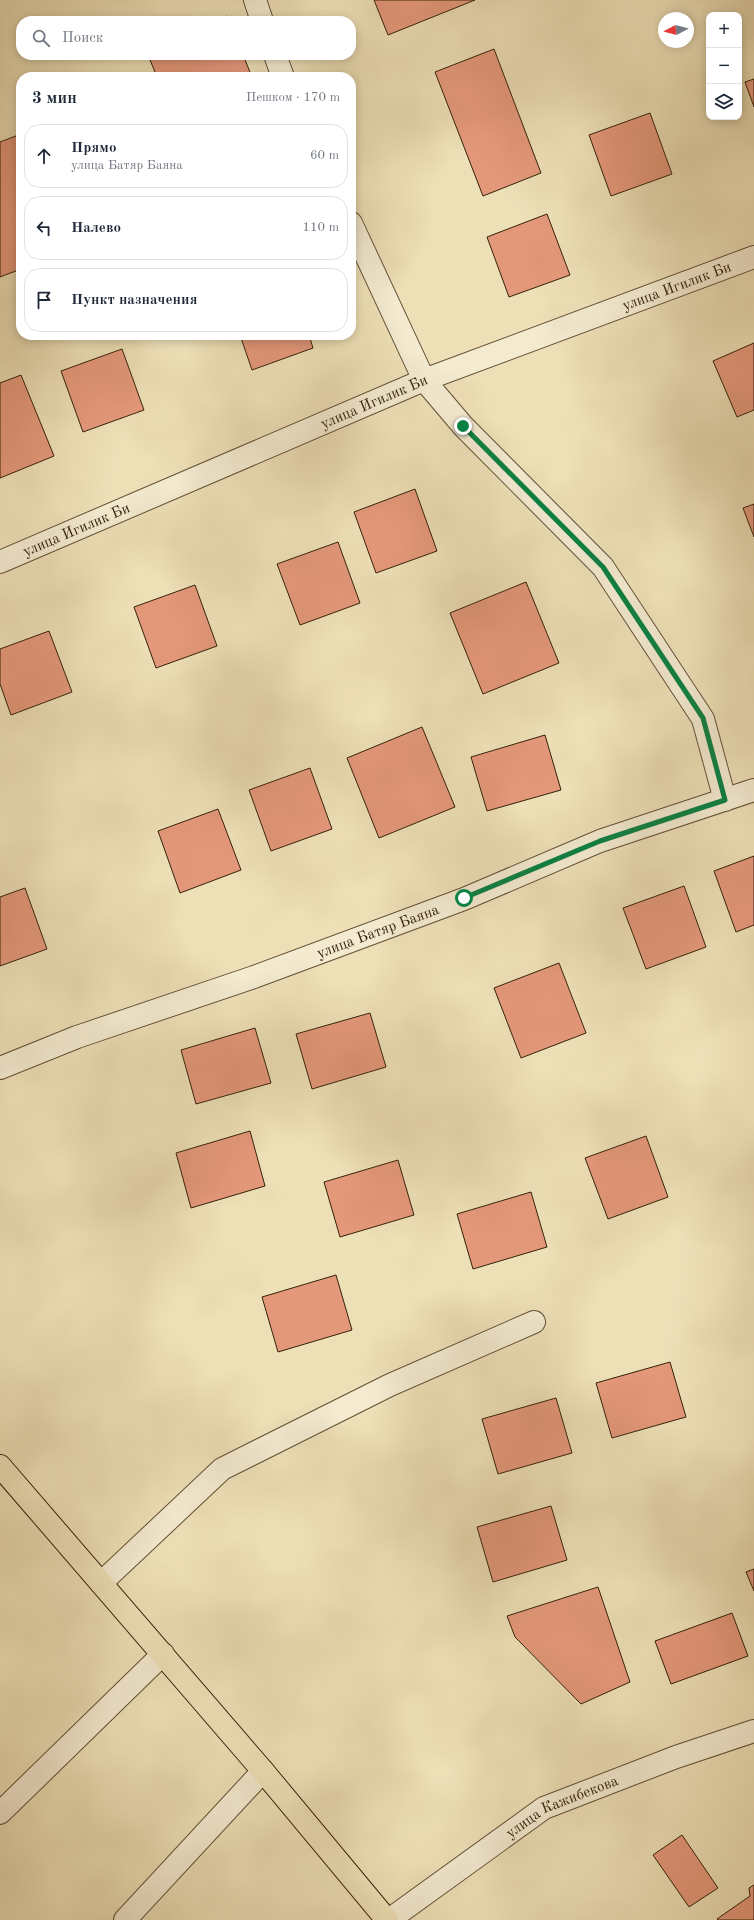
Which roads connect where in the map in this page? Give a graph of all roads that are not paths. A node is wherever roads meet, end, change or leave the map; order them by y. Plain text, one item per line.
1 (255, 0) edge
2 (260, 16) edge
3 (277, 60) edge
4 (281, 72) edge
5 (356, 234) edge
6 (754, 258) edge
7 (424, 380) junction
8 (0, 562) edge
9 (754, 790) edge
10 (725, 800) junction
11 (0, 1068) edge
12 (534, 1322) dead end
13 (0, 1466) edge
14 (101, 1583) junction
15 (163, 1654) junction
16 (754, 1730) edge
17 (263, 1771) junction
18 (0, 1813) edge
19 (125, 1920) edge
20 (388, 1920) edge

1 - 2 street
3 - 4 street
5 - 7 street
6 - 7 street, улица Игилик Би
7 - 8 street, улица Игилик Би
7 - 10 street
9 - 10 street, улица Батяр Баяна
10 - 11 street, улица Батяр Баяна
12 - 14 street
13 - 14 main road
14 - 15 main road
15 - 17 main road
15 - 18 street
16 - 20 street, улица Кажибекова
17 - 19 street
17 - 20 main road

